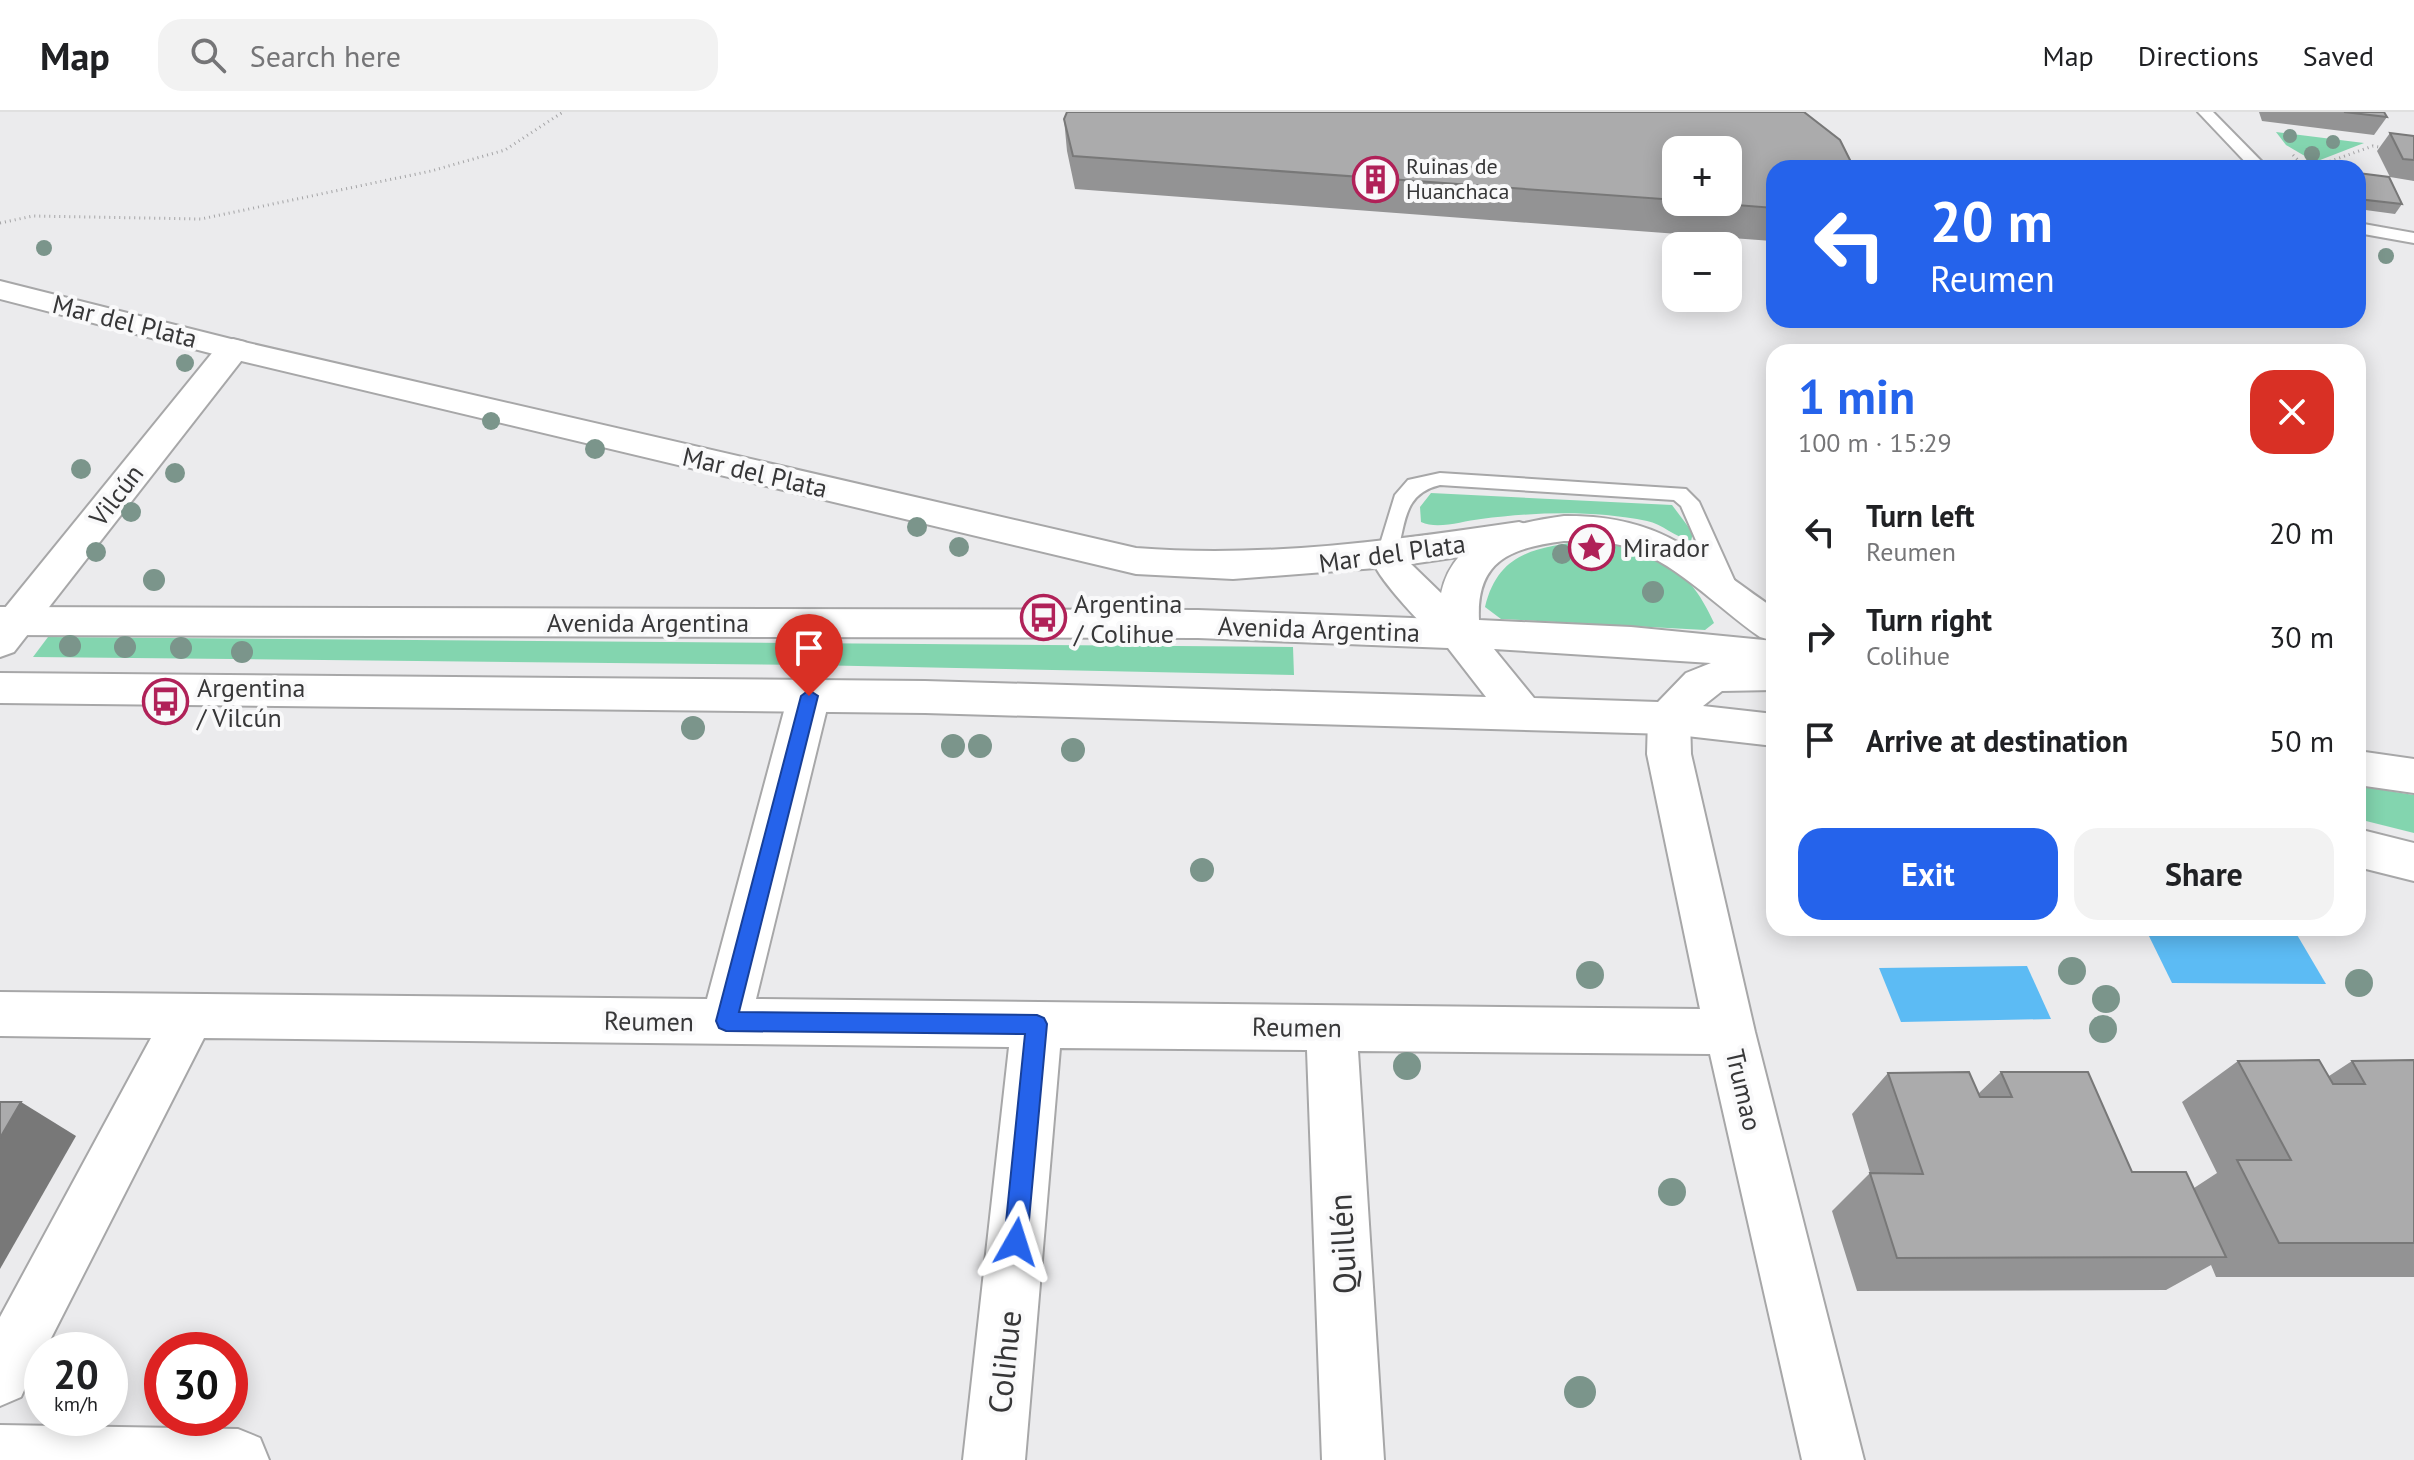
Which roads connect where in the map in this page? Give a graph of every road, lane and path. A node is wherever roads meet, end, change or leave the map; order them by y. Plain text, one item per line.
1 (563, 112) edge
2 (2205, 112) edge
3 (2386, 148) dead end
4 (2252, 160) edge
5 (2334, 160) edge
6 (0, 223) edge
7 (2366, 229) edge
8 (2414, 238) edge
9 (1, 292) edge
10 (233, 349) junction
11 (1519, 535) junction
12 (1387, 554) junction
13 (1730, 595) junction
14 (1766, 621) edge
15 (6, 628) edge
16 (1459, 634) junction
17 (1766, 655) edge
18 (1766, 677) edge
19 (0, 688) edge
20 (809, 696) junction
21 (1524, 715) junction
22 (1669, 718) junction
23 (1766, 729) edge
24 (2366, 769) edge
25 (2414, 776) edge
26 (2366, 850) edge
27 (2414, 862) edge
28 (0, 1014) edge
29 (190, 1015) junction
30 (726, 1021) junction
31 (1037, 1024) junction
32 (1331, 1027) junction
33 (1730, 1032) junction
34 (0, 1376) edge
35 (0, 1456) edge
36 (238, 1460) edge
37 (994, 1460) edge
38 (1353, 1460) edge
39 (1833, 1460) edge

1 - 6 path
2 - 4 lane
3 - 5 path
7 - 8 lane
9 - 10 street, Mar del Plata
10 - 12 street, Mar del Plata
10 - 15 street, Vilcún
11 - 12 street, Mar del Plata
11 - 13 street, Mar del Plata
11 - 16 street
12 - 13 lane
12 - 16 street
13 - 14 street, Mar del Plata
15 - 16 street, Avenida Argentina
16 - 17 street, Avenida Argentina
16 - 21 street
18 - 22 street
19 - 20 street
20 - 21 street
20 - 30 street
21 - 22 street
22 - 23 street
22 - 33 street, Trumao
24 - 25 street
26 - 27 street
28 - 29 street, Reumen
29 - 30 street, Reumen
29 - 34 street
30 - 31 street, Reumen
31 - 32 street, Reumen
31 - 37 street, Colihue
32 - 33 street, Reumen
32 - 38 street, Quillén
33 - 39 street, Trumao
35 - 36 street

